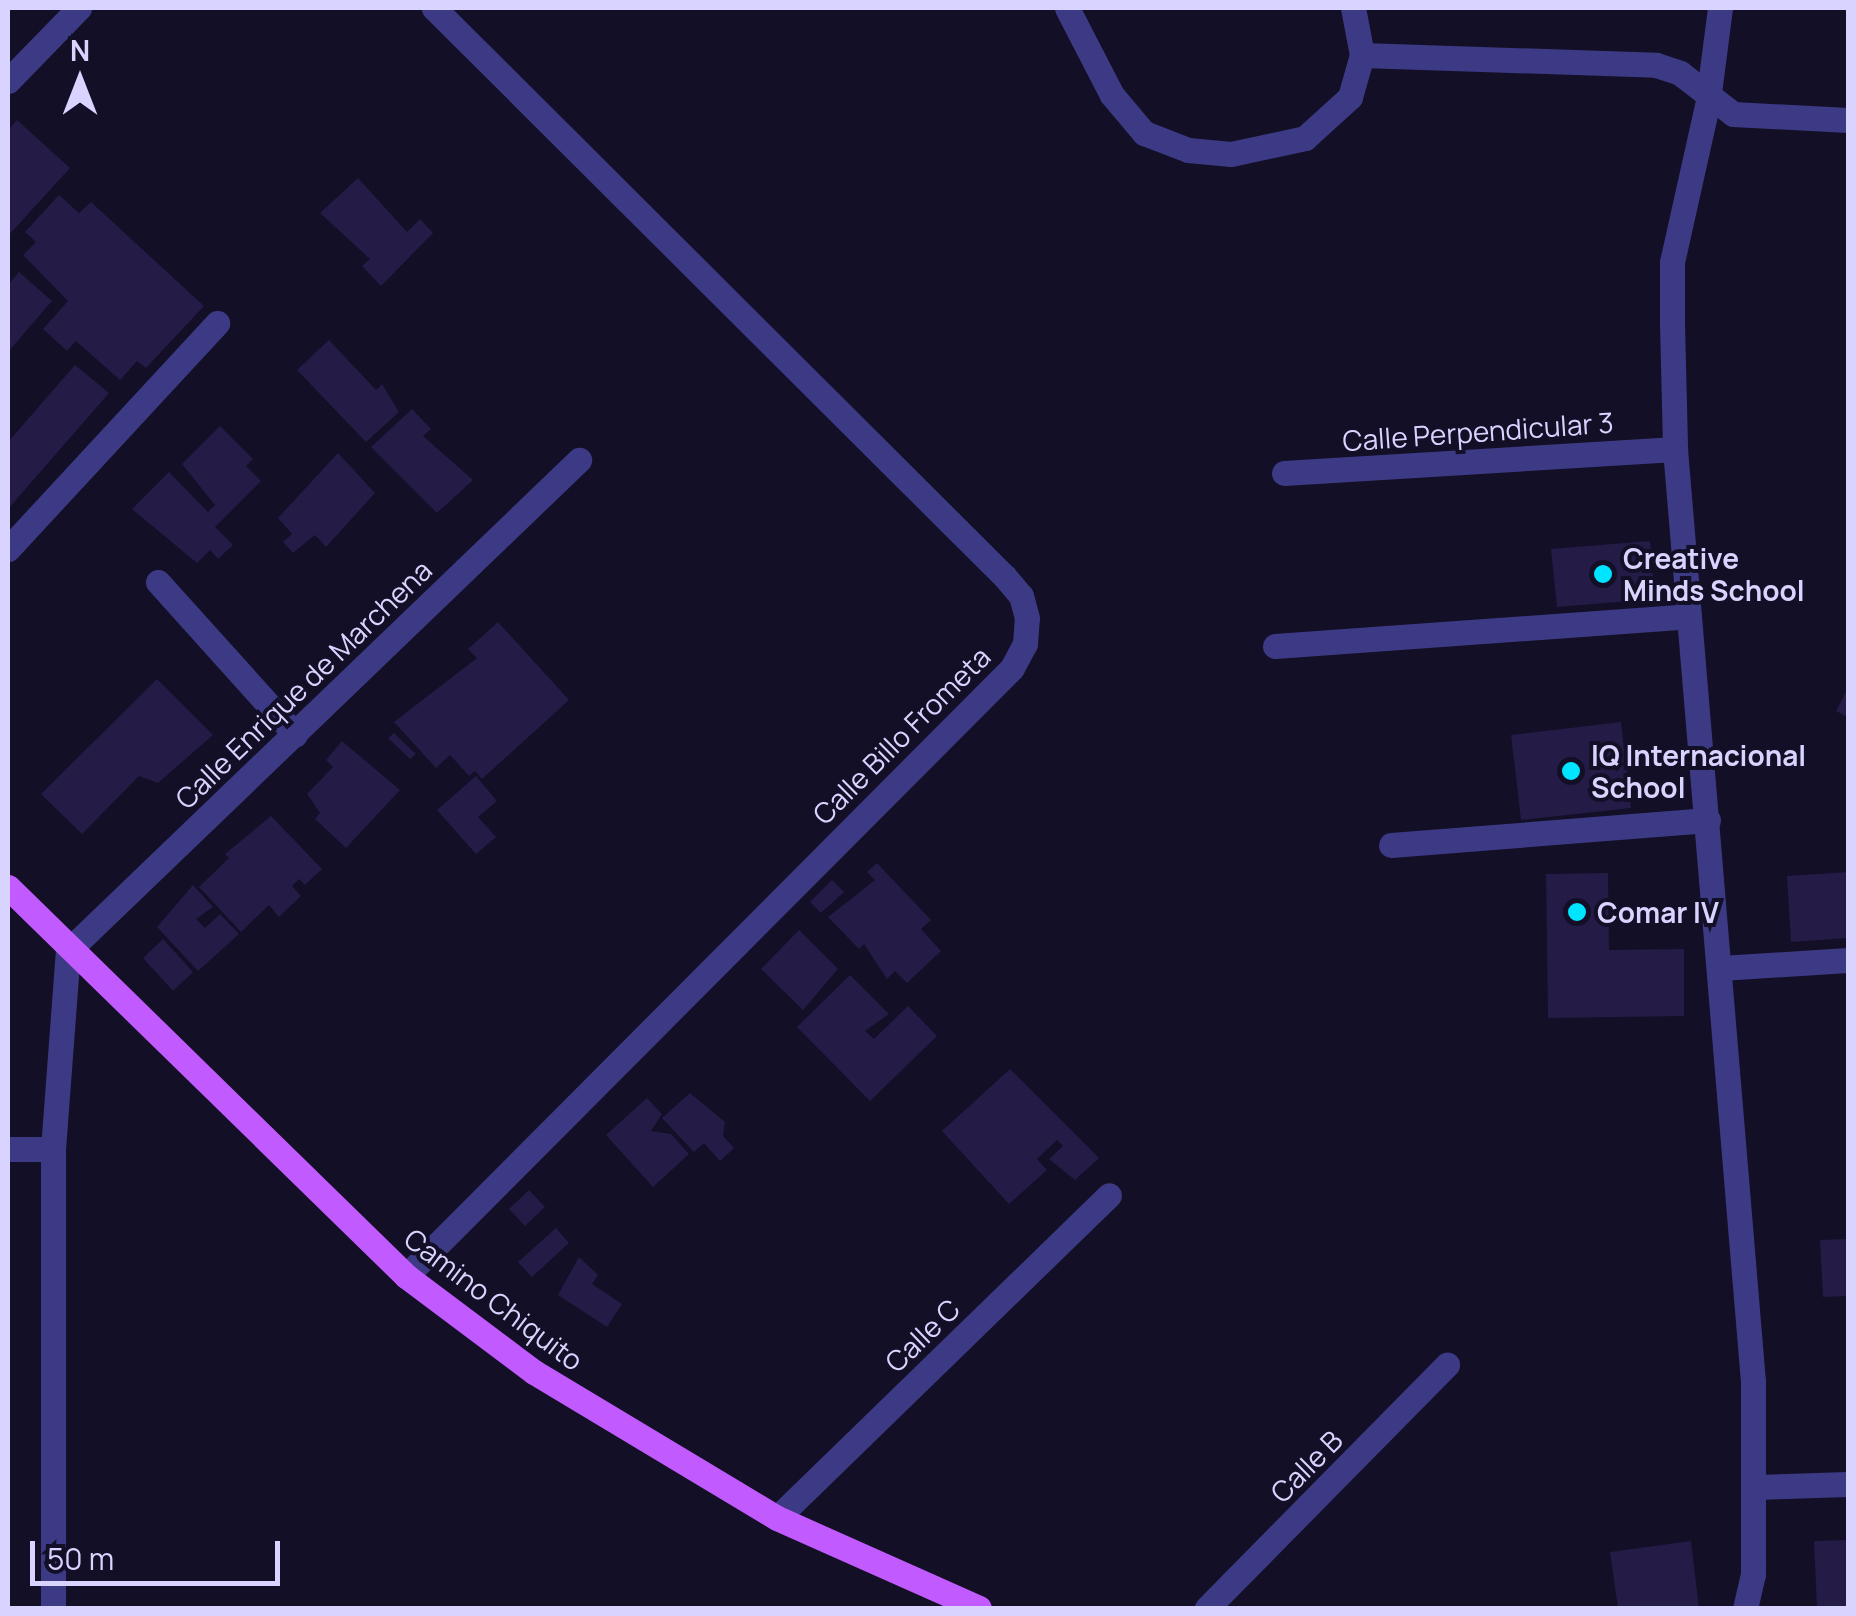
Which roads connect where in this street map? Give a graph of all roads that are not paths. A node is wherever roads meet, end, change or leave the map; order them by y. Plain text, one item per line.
1 (79, 8) edge
2 (434, 8) edge
3 (1067, 8) edge
4 (1353, 8) edge
5 (1720, 8) edge
6 (1362, 56) junction
7 (8, 81) edge
8 (1708, 100) junction
9 (1848, 120) edge
10 (217, 323) dead end
11 (1675, 448) junction
12 (578, 460) dead end
13 (1284, 473) dead end
14 (8, 549) edge
15 (158, 582) dead end
16 (1688, 616) junction
17 (1275, 646) dead end
18 (295, 734) junction
19 (1708, 820) junction
20 (1390, 845) dead end
21 (8, 887) edge
22 (68, 951) junction
23 (1848, 960) edge
24 (1722, 968) junction
25 (8, 1149) edge
26 (53, 1149) junction
27 (1109, 1195) dead end
28 (406, 1276) junction
29 (1447, 1365) dead end
30 (1848, 1484) edge
31 (1756, 1487) junction
32 (778, 1518) junction
33 (53, 1608) edge
34 (980, 1608) edge
35 (1207, 1608) edge
36 (1745, 1608) edge

1 - 7 street
2 - 28 street, Calle Billo Frometa
3 - 6 street
4 - 6 street
5 - 8 street
6 - 8 street
8 - 9 street
8 - 11 street
10 - 14 street
11 - 13 street, Calle Perpendicular 3
11 - 16 street
12 - 18 street, Calle Enrique de Marchena
15 - 18 street
16 - 17 street
16 - 19 street
18 - 22 street, Calle Enrique de Marchena
19 - 20 street
19 - 24 street
21 - 22 main road, Camino Chiquito
22 - 26 street
22 - 28 main road, Camino Chiquito
23 - 24 street
24 - 31 street
25 - 26 street
26 - 33 street
27 - 32 street, Calle C
28 - 32 main road, Camino Chiquito
29 - 35 street, Calle B
30 - 31 street
31 - 36 street
32 - 34 main road, Camino Chiquito

